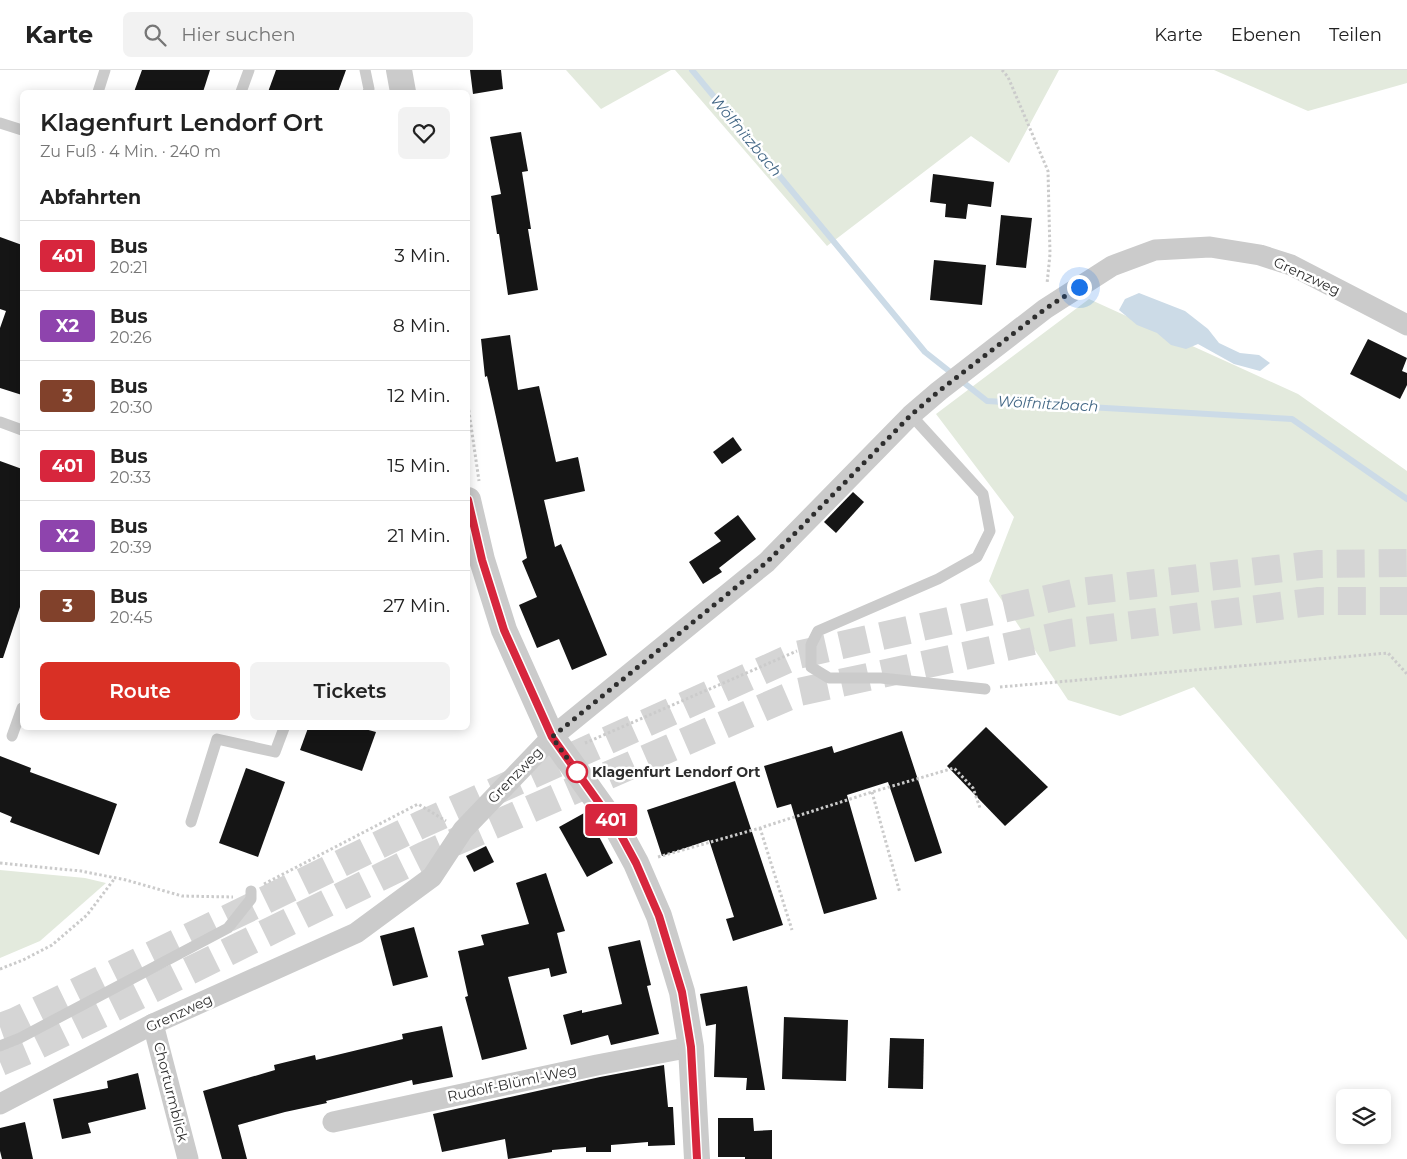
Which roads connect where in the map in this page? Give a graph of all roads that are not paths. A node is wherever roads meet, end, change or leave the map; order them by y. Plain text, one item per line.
1 (106, 70) edge
2 (249, 70) edge
3 (366, 70) edge
4 (399, 70) edge
5 (99, 90) edge
6 (242, 90) edge
7 (369, 90) edge
8 (402, 90) edge
9 (0, 123) edge
10 (20, 129) edge
11 (1407, 325) edge
12 (911, 415) junction
13 (0, 422) edge
14 (20, 429) edge
15 (470, 509) edge
16 (985, 688) road end
17 (20, 714) edge
18 (283, 730) edge
19 (12, 736) dead end
20 (552, 737) junction
21 (190, 822) dead end
22 (251, 891) road end
23 (153, 1024) junction
24 (0, 1046) edge
25 (691, 1047) junction
26 (0, 1104) edge
27 (333, 1122) dead end
28 (188, 1159) edge
29 (697, 1159) edge

1 - 5 lane
2 - 6 lane
3 - 7 lane
4 - 8 street
9 - 10 lane
11 - 12 street, Grenzweg
12 - 16 lane
12 - 20 street, Grenzweg
13 - 14 lane
15 - 20 street
17 - 19 lane
18 - 21 lane
20 - 23 street, Grenzweg
20 - 25 street
22 - 24 lane
23 - 26 street, Grenzweg
23 - 28 street, Chorturmblick
25 - 27 street, Rudolf-Blüml-Weg
25 - 29 street

